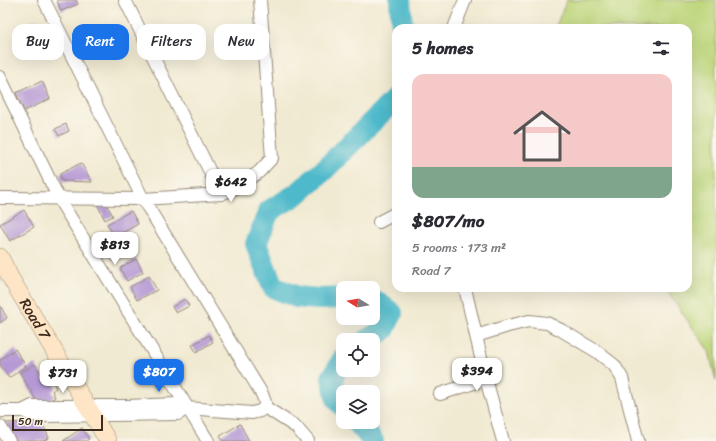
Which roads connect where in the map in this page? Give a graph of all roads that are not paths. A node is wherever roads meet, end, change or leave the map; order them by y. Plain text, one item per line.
1 (44, 0) edge
2 (125, 0) edge
3 (260, 0) edge
4 (465, 0) edge
5 (456, 24) edge
6 (0, 77) edge
7 (221, 194) junction
8 (0, 198) edge
9 (143, 198) junction
10 (59, 199) junction
11 (392, 215) edge
12 (379, 222) dead end
13 (0, 257) edge
14 (0, 274) edge
15 (466, 292) edge
16 (476, 336) junction
17 (486, 379) junction
18 (440, 394) dead end
19 (187, 408) junction
20 (265, 408) junction
21 (0, 411) edge
22 (87, 411) junction
23 (0, 426) edge
24 (9, 441) edge
25 (100, 441) edge
26 (108, 441) edge
27 (208, 441) edge
28 (308, 441) edge
29 (503, 441) edge
30 (638, 441) edge

1 - 9 street
2 - 7 street
3 - 7 street
4 - 5 street
6 - 10 street
7 - 9 street
8 - 10 street
9 - 10 street
9 - 20 street
10 - 19 street
11 - 12 street
13 - 22 street, Road 7
14 - 22 street, Road 7
15 - 16 street
16 - 17 street
16 - 30 street
17 - 18 street
17 - 29 street
19 - 20 street
19 - 22 street
19 - 27 street
20 - 28 street
21 - 22 street
22 - 25 street, Road 7
22 - 26 street, Road 7
23 - 24 street

